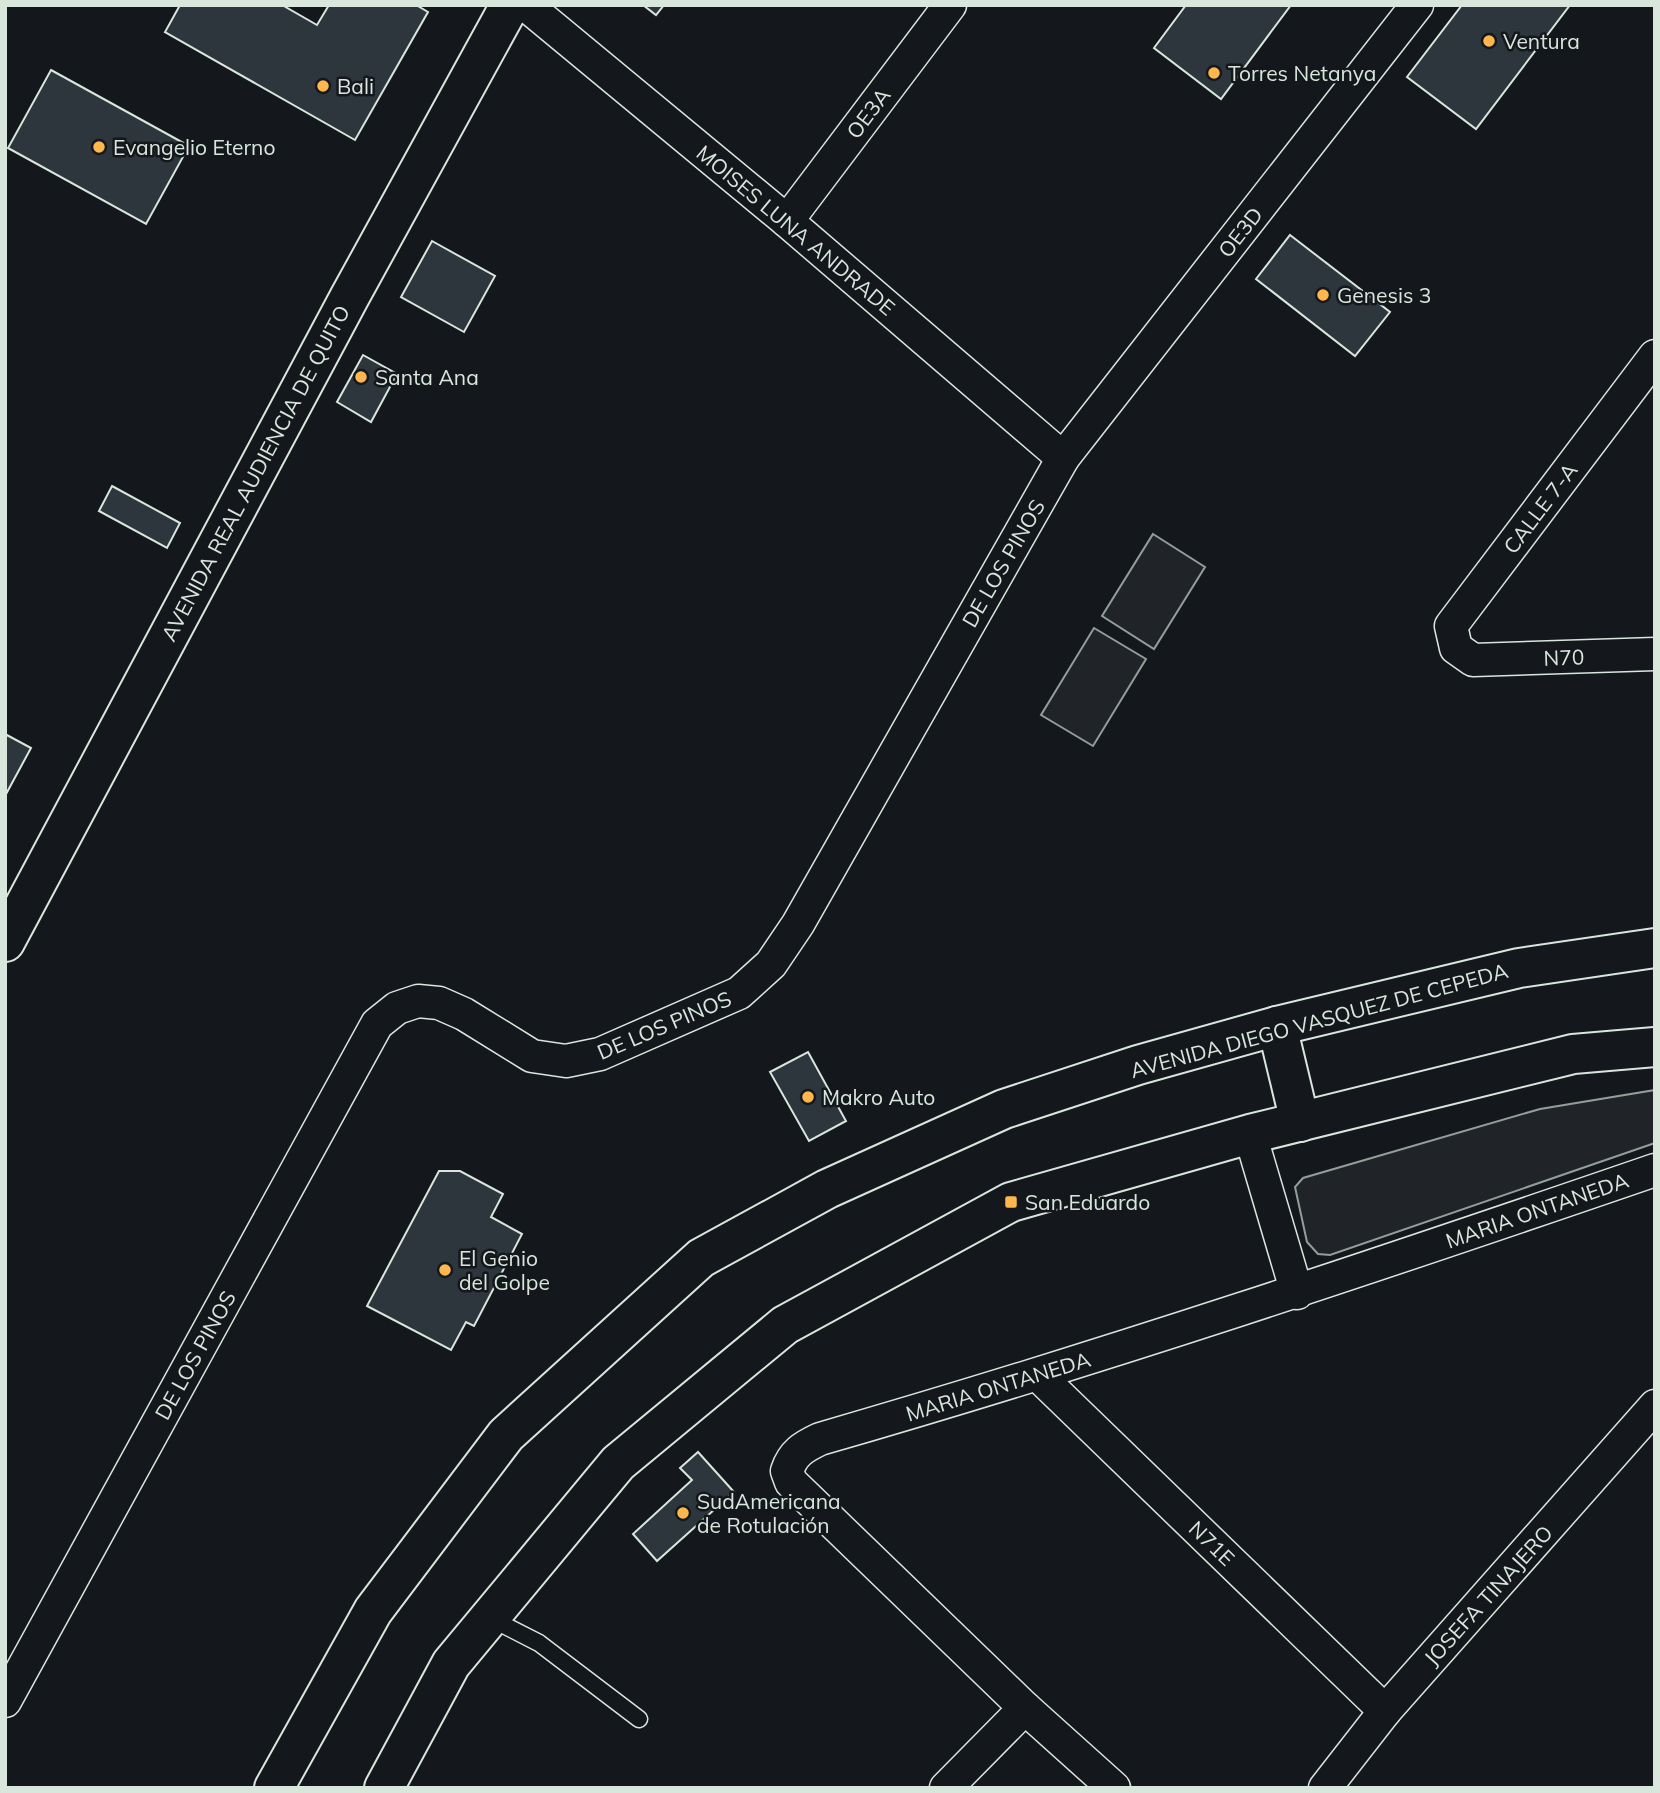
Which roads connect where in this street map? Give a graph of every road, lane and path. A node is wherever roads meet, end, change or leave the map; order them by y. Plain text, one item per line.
1 (510, 5) edge
2 (526, 5) edge
3 (950, 5) edge
4 (1416, 5) edge
5 (787, 220) junction
6 (1655, 356) edge
7 (1063, 458) junction
8 (1655, 654) edge
9 (1473, 660) joint
10 (5, 942) edge
11 (1655, 948) edge
12 (1277, 1026) junction
13 (1655, 1047) edge
14 (1300, 1122) junction
15 (1250, 1135) junction
16 (1655, 1170) edge
17 (1297, 1293) junction
18 (1039, 1376) junction
19 (1655, 1406) edge
20 (489, 1618) junction
21 (5, 1700) edge
22 (1024, 1708) junction
23 (1385, 1711) junction
24 (639, 1719) dead end
25 (274, 1788) edge
26 (384, 1788) edge
27 (946, 1788) edge
28 (1114, 1788) edge
29 (1325, 1788) edge

1 - 10 main road, AVENIDA REAL AUDIENCIA DE QUITO
2 - 5 street, MOISES LUNA ANDRADE
3 - 5 street, OE3A
4 - 7 street, OE3D
5 - 7 street, MOISES LUNA ANDRADE
6 - 9 street, CALLE 7-A
7 - 21 street, DE LOS PINOS
8 - 9 street, N70
11 - 12 main road, AVENIDA DIEGO VASQUEZ DE CEPEDA
12 - 14 main road
12 - 25 main road, AVENIDA DIEGO VASQUEZ DE CEPEDA
13 - 14 main road
14 - 15 main road
15 - 17 street
15 - 20 main road
16 - 17 street, MARIA ONTANEDA
17 - 18 street, MARIA ONTANEDA
18 - 22 street, MARIA ONTANEDA
18 - 23 street, N71E
19 - 23 street, JOSEFA TINAJERO
20 - 24 lane
20 - 26 main road
22 - 27 street
22 - 28 street, MARIA ONTANEDA
23 - 29 street, JOSEFA TINAJERO

